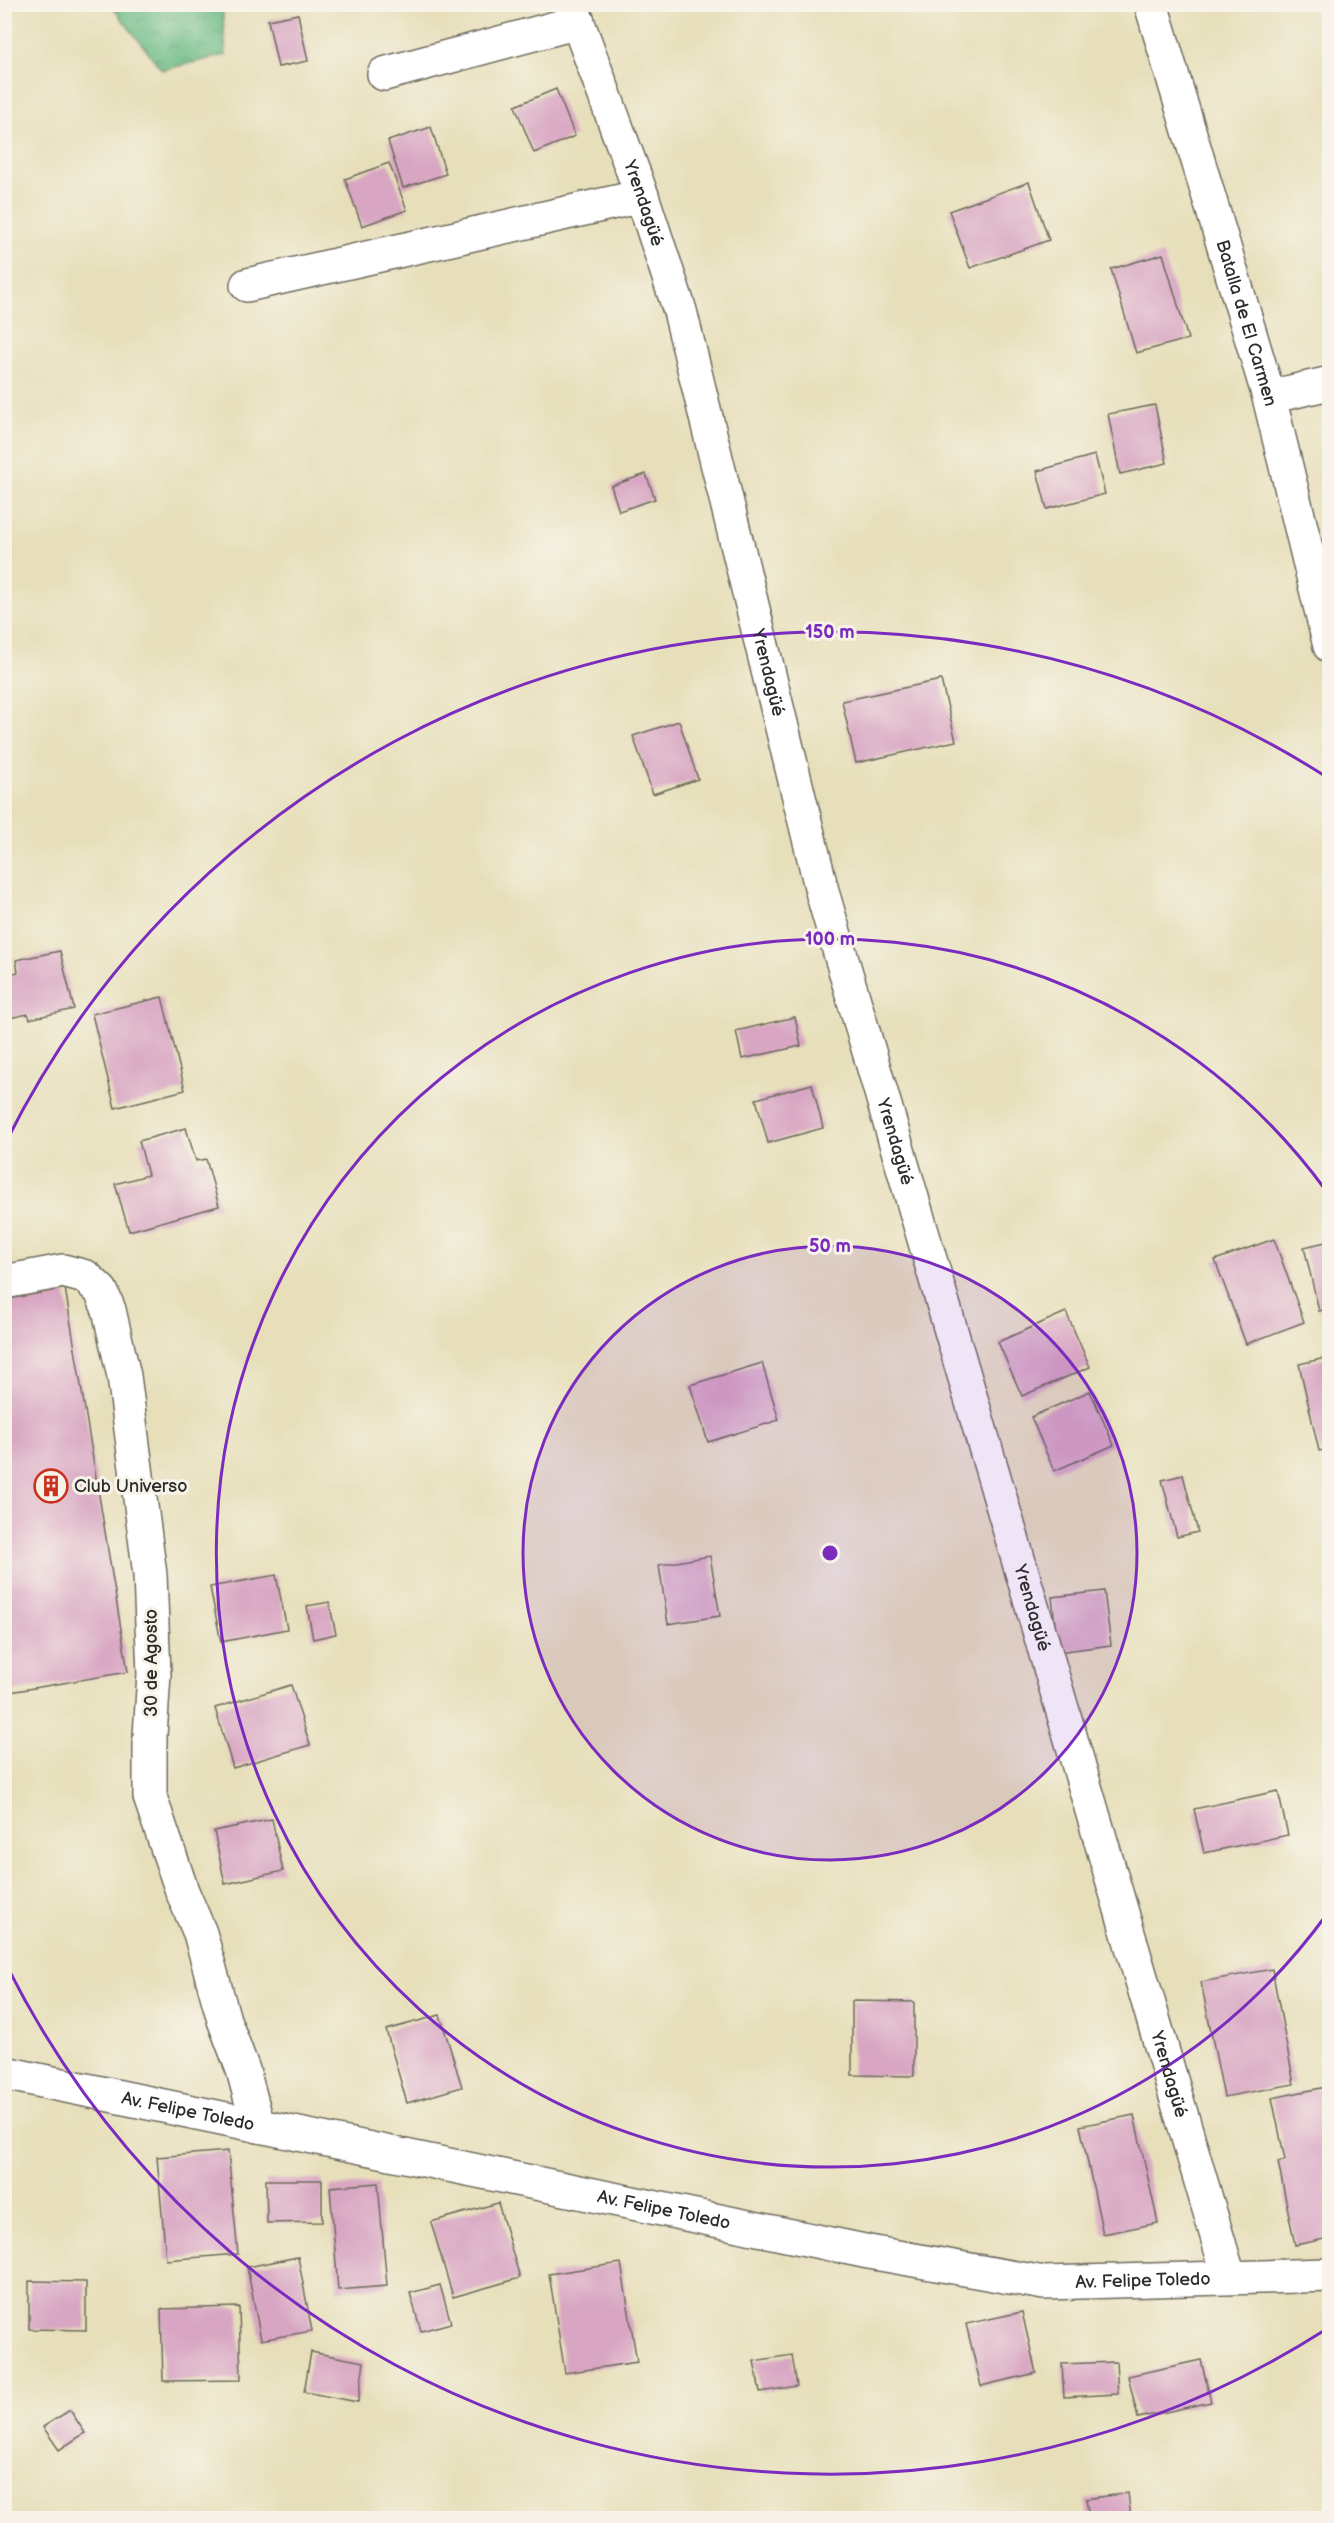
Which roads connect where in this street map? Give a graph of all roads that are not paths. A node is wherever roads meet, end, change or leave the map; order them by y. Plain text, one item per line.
1 (1151, 4) edge
2 (574, 13) edge
3 (384, 74) dead end
4 (642, 196) junction
5 (247, 285) dead end
6 (1329, 382) edge
7 (1269, 397) junction
8 (1329, 646) edge
9 (4, 1282) edge
10 (4, 2073) edge
11 (258, 2126) junction
12 (1329, 2275) edge
13 (1230, 2277) junction

1 - 7 street, Batalla de El Carmen
2 - 3 street
2 - 4 street, Yrendagüé
4 - 5 street
4 - 13 street, Yrendagüé
6 - 7 street
7 - 8 street, Batalla de El Carmen
9 - 11 street, 30 de Agosto
10 - 11 street, Av. Felipe Toledo
11 - 13 street, Av. Felipe Toledo
12 - 13 street, Av. Felipe Toledo

